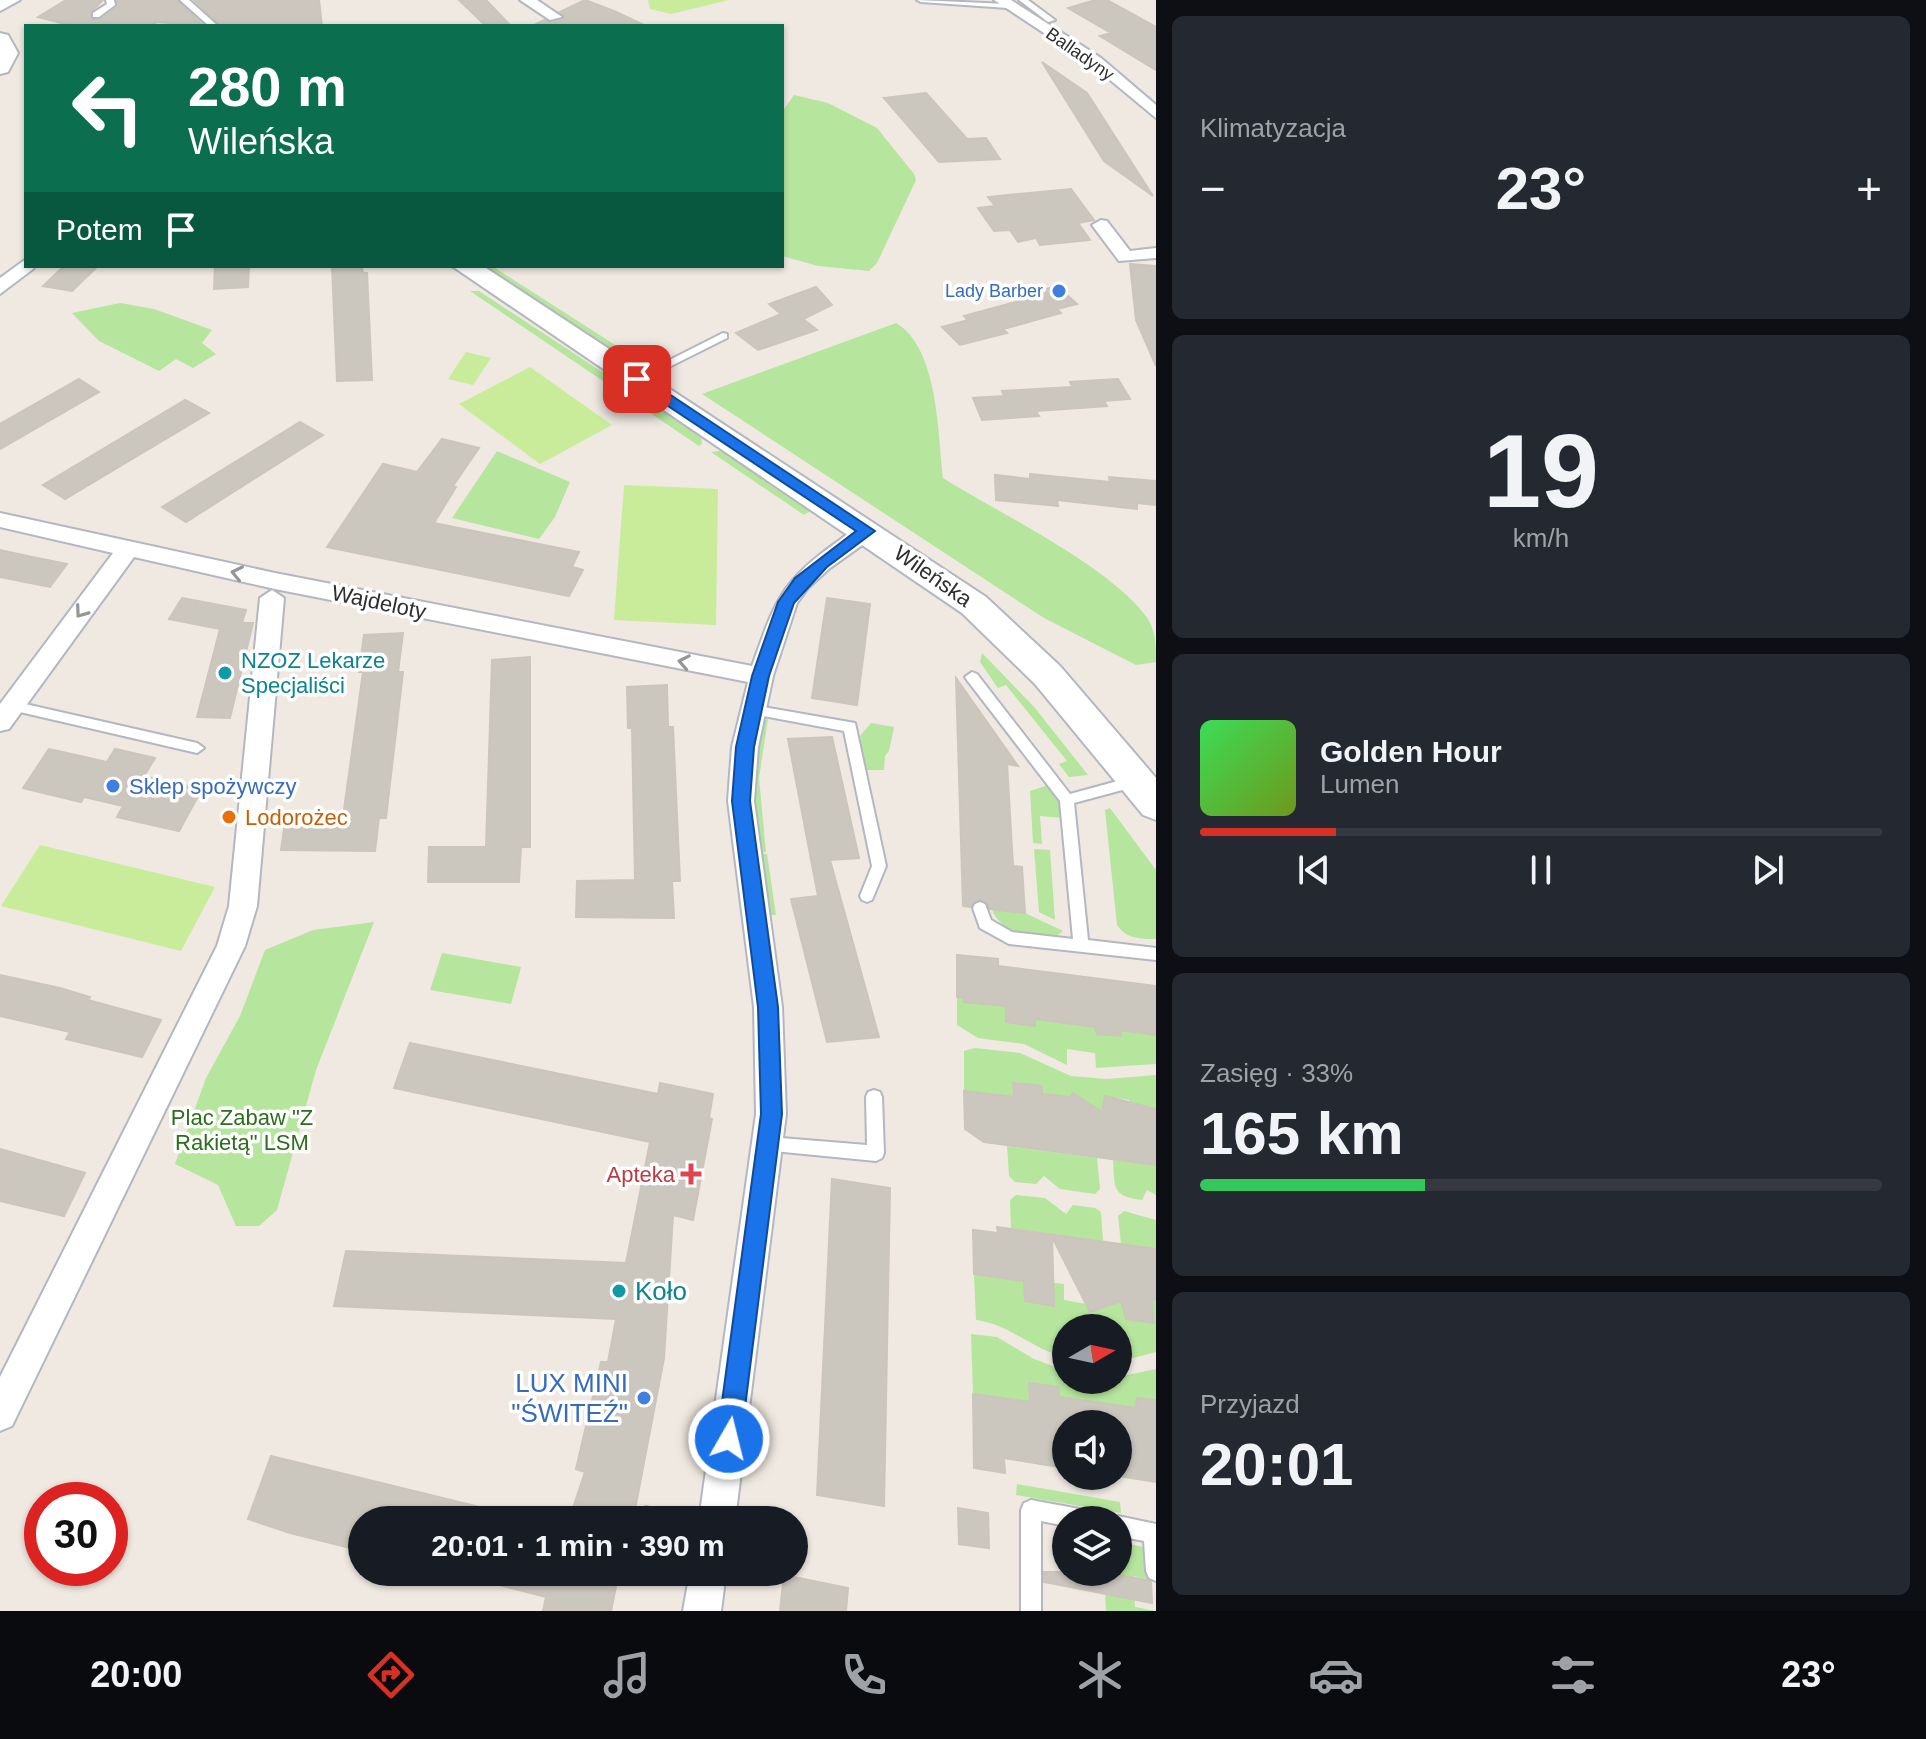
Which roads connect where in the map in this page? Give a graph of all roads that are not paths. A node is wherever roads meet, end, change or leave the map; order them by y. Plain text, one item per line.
1 (110, 0) edge
2 (184, 0) edge
3 (527, 0) edge
4 (921, 0) edge
5 (1011, 2) edge
6 (96, 15) dead end
7 (1066, 16) dead end
8 (555, 17) dead end
9 (1043, 22) junction
10 (212, 24) edge
11 (1156, 113) edge
12 (1101, 225) dead end
13 (1156, 253) edge
14 (24, 267) edge
15 (468, 268) edge
16 (0, 288) edge
17 (723, 336) dead end
18 (637, 379) junction
19 (0, 520) edge
20 (867, 531) junction
21 (127, 550) junction
22 (272, 598) dead end
23 (761, 676) junction
24 (972, 677) dead end
25 (752, 710) junction
26 (6, 714) edge
27 (197, 748) dead end
28 (1146, 793) edge
29 (1067, 800) junction
30 (867, 896) dead end
31 (980, 908) dead end
32 (1081, 947) junction
33 (1156, 954) edge
34 (874, 1097) dead end
35 (769, 1145) junction
36 (0, 1414) edge
37 (719, 1506) edge
38 (1052, 1514) edge
39 (1132, 1529) edge
40 (1154, 1534) edge
41 (1156, 1571) edge
42 (706, 1586) edge
43 (702, 1611) edge
44 (1031, 1611) edge

1 - 6 lane
2 - 10 lane
3 - 8 street
4 - 5 lane
5 - 9 street, Balladyny
7 - 9 lane
9 - 11 street, Balladyny
12 - 13 street
14 - 16 street
15 - 18 street, Wileńska
17 - 18 lane
18 - 20 street, Wileńska
19 - 21 street, Wajdeloty
20 - 23 street
20 - 28 street, Wileńska
23 -> 21 street, Wajdeloty
21 -> 26 street
22 - 36 street
23 - 25 street
24 - 29 lane
25 - 30 lane
25 - 35 street
26 - 27 lane
28 - 29 lane
29 - 32 lane
31 - 32 lane
32 - 33 lane
34 - 35 lane
35 - 37 street
38 - 44 lane
39 - 40 lane
40 - 41 lane
42 - 43 street

